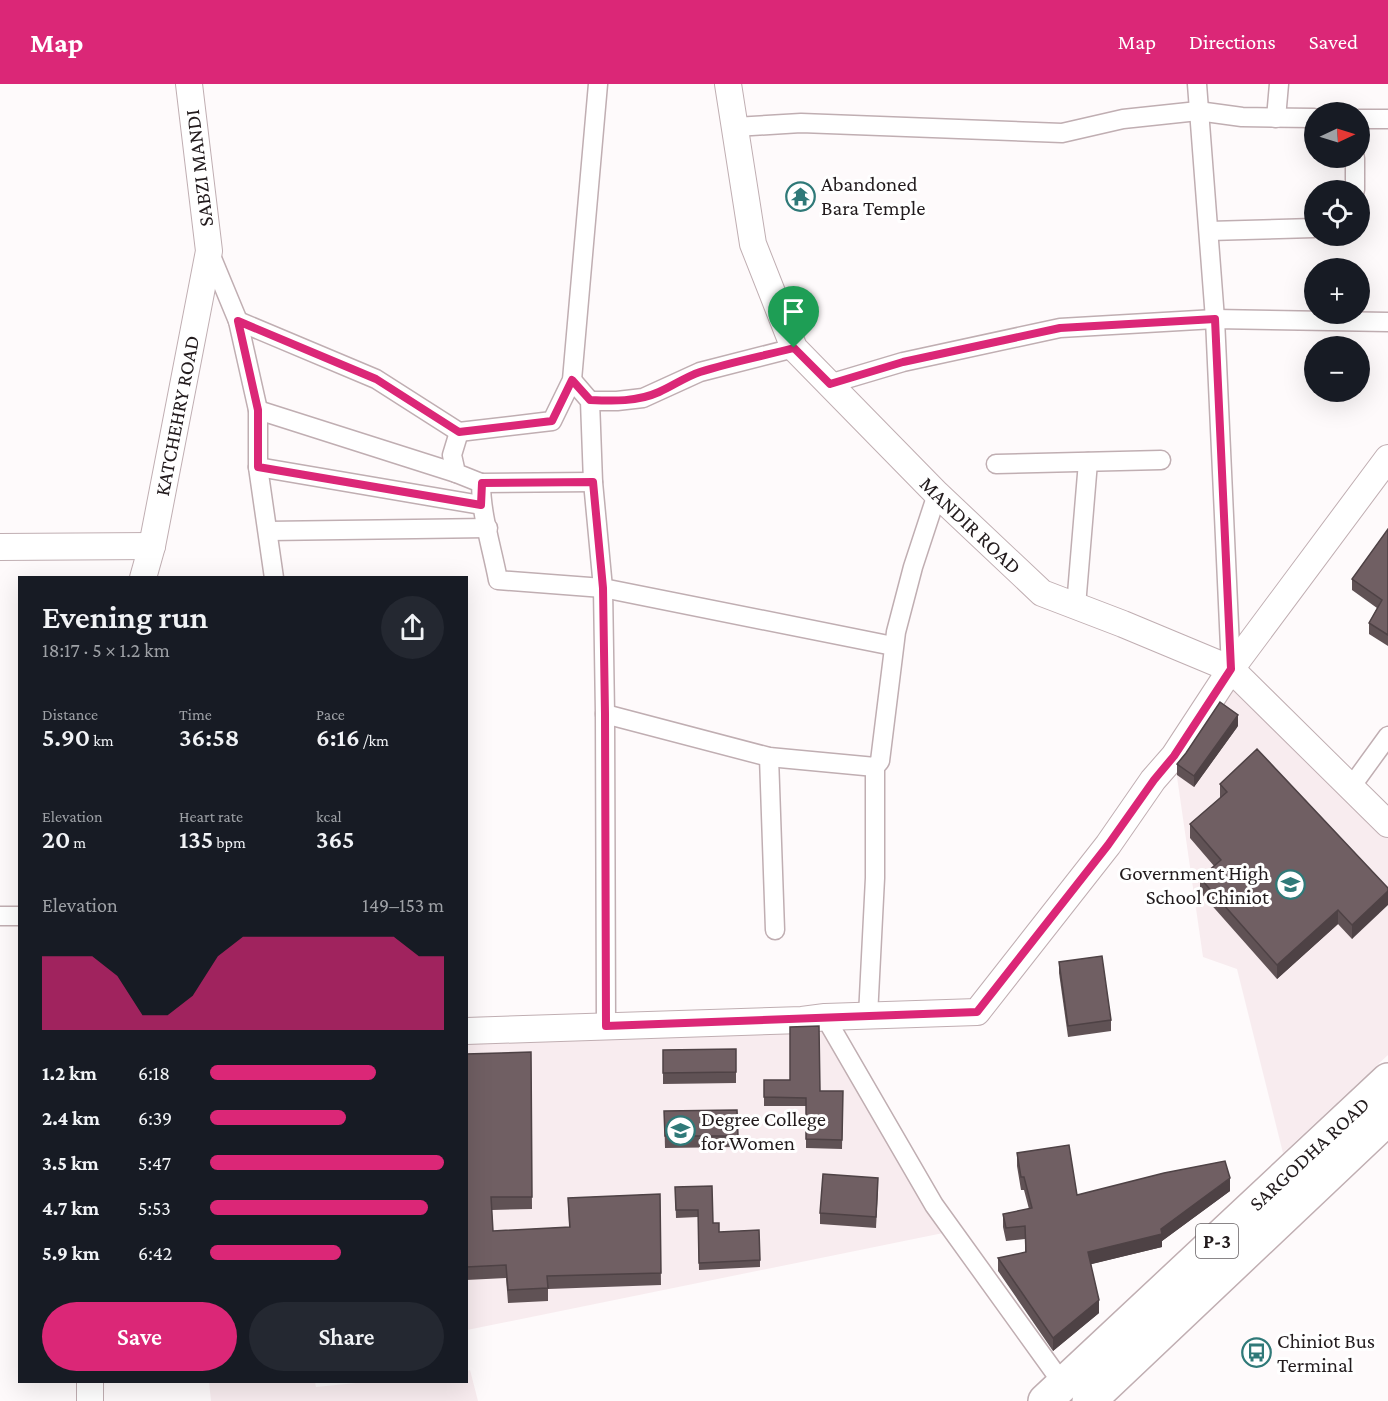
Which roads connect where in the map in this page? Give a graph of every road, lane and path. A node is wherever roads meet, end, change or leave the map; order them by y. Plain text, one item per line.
1 (189, 84) edge
2 (598, 84) edge
3 (728, 84) edge
4 (1197, 84) edge
5 (1279, 84) edge
6 (1198, 111) junction
7 (1276, 118) junction
8 (1304, 118) edge
9 (1370, 119) edge
10 (1388, 119) edge
11 (735, 127) junction
12 (1304, 228) edge
13 (1209, 231) junction
14 (209, 251) junction
15 (1215, 319) junction
16 (238, 321) junction
17 (1388, 322) edge
18 (794, 348) junction
19 (572, 380) junction
20 (830, 384) junction
21 (590, 400) junction
22 (258, 410) junction
23 (459, 432) junction
24 (1388, 458) edge
25 (1161, 460) dead end
26 (1088, 462) junction
27 (996, 464) dead end
28 (258, 467) junction
29 (456, 473) junction
30 (593, 482) junction
31 (482, 483) junction
32 (937, 494) junction
33 (481, 505) junction
34 (488, 528) junction
35 (267, 531) junction
36 (152, 546) junction
37 (0, 547) edge
38 (144, 576) edge
39 (274, 576) edge
40 (603, 588) junction
41 (1076, 606) junction
42 (893, 646) junction
43 (1231, 669) junction
44 (605, 714) junction
45 (1388, 736) edge
46 (769, 757) junction
47 (875, 768) junction
48 (1351, 787) junction
49 (1388, 824) edge
50 (18, 915) edge
51 (0, 916) edge
52 (775, 930) dead end
53 (868, 1016) junction
54 (825, 1017) junction
55 (606, 1026) junction
56 (468, 1031) edge
57 (1388, 1080) edge
58 (1388, 1118) edge
59 (1311, 1172) junction
60 (90, 1383) edge
61 (1066, 1396) edge
62 (90, 1401) edge

1 - 14 street, SABZI MANDI
2 - 19 street
3 - 11 street, MANDIR ROAD
4 - 6 street
5 - 7 street
6 - 7 street
6 - 11 street
6 - 13 street
7 - 8 street
9 - 10 street
11 - 18 street, MANDIR ROAD
12 - 13 street
13 - 15 street
14 - 16 street
14 - 36 street, KATCHEHRY ROAD
15 - 17 street
15 - 20 street
15 - 43 street
16 - 22 street
16 - 23 street
18 - 20 street, MANDIR ROAD
18 - 21 street
19 - 21 street
19 - 23 street
20 - 32 street, MANDIR ROAD
21 - 30 street
22 - 28 street
22 - 29 street
23 - 29 street
24 - 43 street
25 - 26 street
26 - 27 street
26 - 41 street
28 - 33 street
28 - 35 street
29 - 31 street
30 - 31 street
30 - 40 street
31 - 33 street
32 - 41 street, MANDIR ROAD
32 - 42 street
33 - 34 street
34 - 35 street
34 - 40 street
35 - 39 street
36 - 37 street
36 - 38 street, KATCHEHRY ROAD
40 - 42 street
40 - 44 street
41 - 43 street, MANDIR ROAD
42 - 47 street
43 - 48 street, MANDIR ROAD
43 - 53 street
44 - 46 street
44 - 55 street
45 - 48 street
46 - 47 street
46 - 52 street
47 - 53 street
48 - 49 street, MANDIR ROAD
50 - 51 street
53 - 54 street
54 - 55 street
54 - 61 street
55 - 56 street
57 - 59 highway, SARGODHA ROAD / P-3
58 - 59 highway, SARGODHA ROAD / P-3
59 - 61 highway, SARGODHA ROAD / P-3
60 - 62 street

